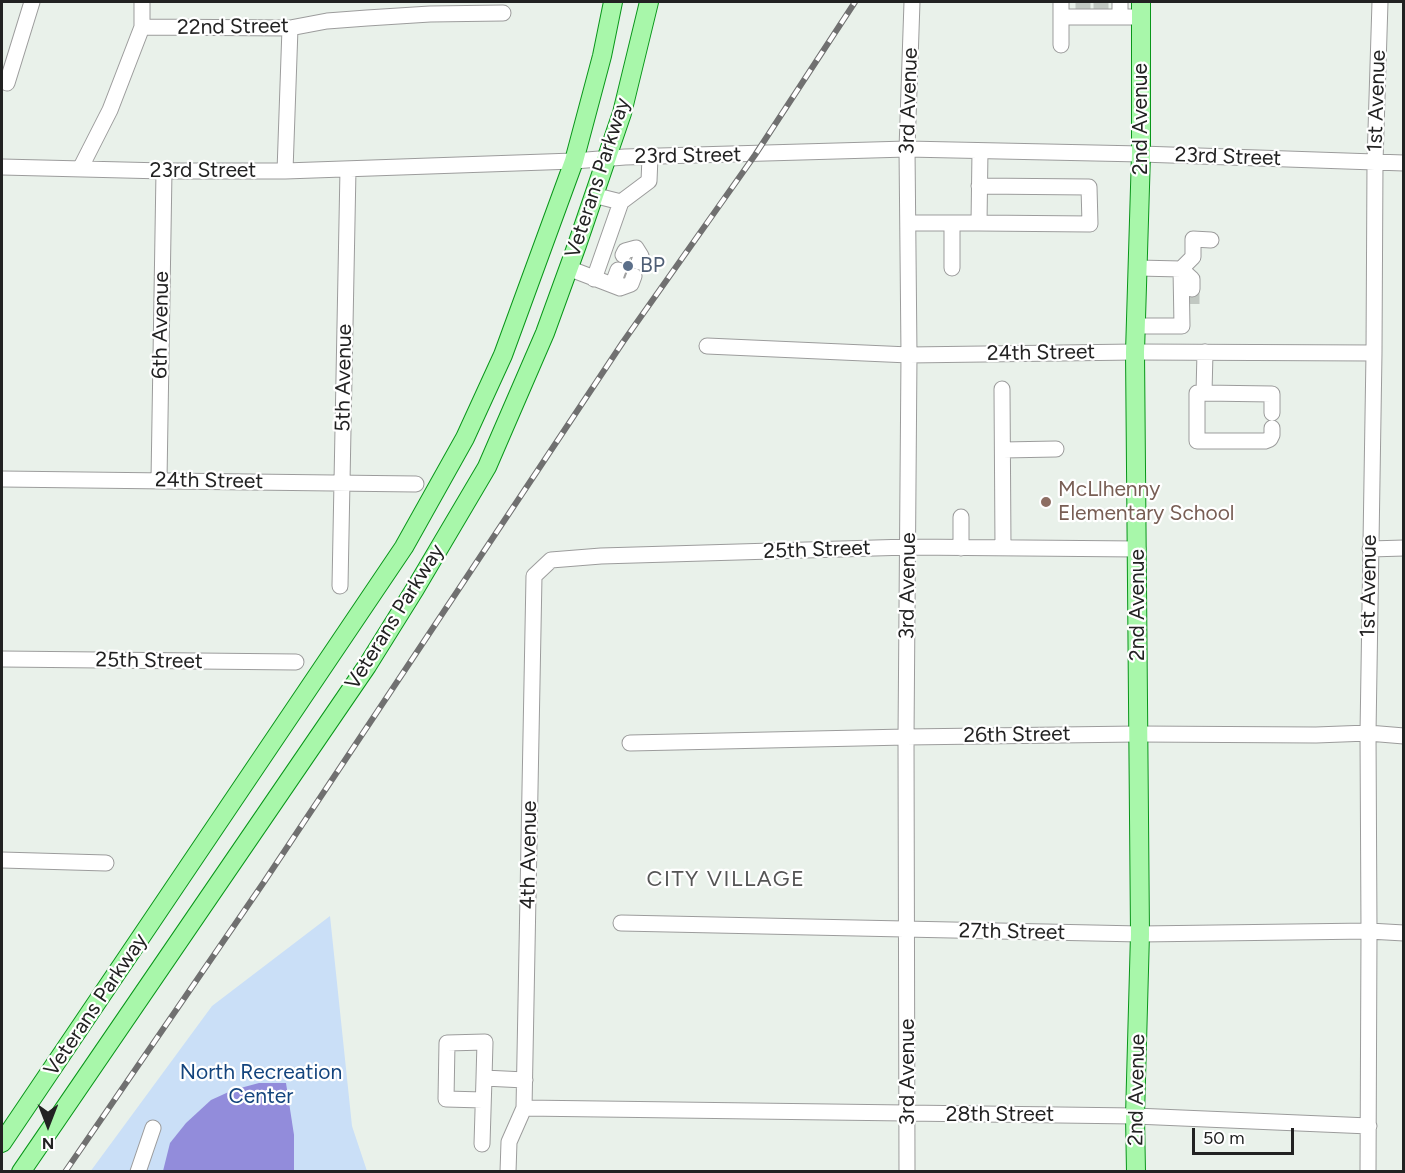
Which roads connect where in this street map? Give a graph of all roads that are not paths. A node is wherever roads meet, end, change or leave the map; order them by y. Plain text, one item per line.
1 (32, 2) edge
2 (142, 2) edge
3 (613, 2) edge
4 (649, 2) edge
5 (912, 2) edge
6 (1380, 2) edge
7 (1061, 9) edge
8 (1120, 9) edge
9 (1141, 9) edge
10 (503, 13) dead end
11 (142, 27) junction
12 (290, 28) junction
13 (1061, 45) dead end
14 (7, 83) dead end
15 (907, 149) junction
16 (980, 151) junction
17 (1141, 154) junction
18 (650, 157) junction
19 (607, 159) junction
20 (574, 162) junction
21 (1375, 162) junction
22 (1404, 163) edge
23 (2, 166) edge
24 (81, 167) junction
25 (348, 169) junction
26 (164, 171) junction
27 (285, 171) junction
28 (979, 186) junction
29 (593, 195) junction
30 (621, 202) junction
31 (909, 223) junction
32 (952, 223) junction
33 (979, 223) junction
34 (609, 238) junction
35 (1211, 240) dead end
36 (568, 268) junction
37 (952, 268) dead end
38 (1138, 268) junction
39 (1181, 269) junction
40 (594, 279) junction
41 (1136, 326) junction
42 (1182, 326) junction
43 (707, 346) dead end
44 (1136, 352) junction
45 (1182, 352) junction
46 (1205, 352) junction
47 (1374, 353) junction
48 (909, 355) junction
49 (1002, 389) dead end
50 (1204, 393) junction
51 (1056, 449) dead end
52 (1003, 450) junction
53 (2, 479) edge
54 (159, 480) junction
55 (342, 483) junction
56 (416, 483) dead end
57 (961, 517) dead end
58 (909, 547) junction
59 (961, 548) junction
60 (1003, 548) junction
61 (1404, 548) edge
62 (1138, 549) junction
63 (1370, 549) junction
64 (567, 558) joint
65 (340, 586) dead end
66 (2, 659) edge
67 (296, 662) dead end
68 (1368, 733) junction
69 (1137, 734) junction
70 (1404, 736) edge
71 (906, 737) junction
72 (630, 744) dead end
73 (2, 860) edge
74 (106, 863) dead end
75 (621, 923) dead end
76 (907, 931) junction
77 (1370, 932) junction
78 (1404, 933) edge
79 (1140, 934) junction
80 (484, 1078) junction
81 (525, 1080) junction
82 (483, 1100) junction
83 (524, 1108) junction
84 (908, 1115) junction
85 (1135, 1116) junction
86 (1369, 1125) junction
87 (153, 1128) dead end
88 (2, 1143) edge
89 (482, 1144) dead end
90 (21, 1172) edge
91 (138, 1172) edge
92 (508, 1172) edge
93 (907, 1172) edge
94 (1136, 1172) edge
95 (1368, 1172) edge

1 - 14 street
2 - 11 street
3 - 20 main road, Veterans Parkway
4 - 19 main road, Veterans Parkway
5 - 15 street, 3rd Avenue
6 - 21 street, 1st Avenue
7 - 8 street
7 - 13 street
8 - 9 street
9 - 17 main road, 2nd Avenue
10 - 12 street, 22nd Street
11 - 12 street, 22nd Street
11 - 24 street
12 - 27 street
15 - 16 street, 23rd Street
15 - 18 street, 23rd Street
15 - 31 street, 3rd Avenue
16 - 17 street, 23rd Street
16 - 28 street
17 - 21 street, 23rd Street
17 - 38 main road, 2nd Avenue
18 - 19 street, 23rd Street
18 - 30 street
19 - 20 street, 23rd Street
19 - 29 main road, Veterans Parkway
20 - 25 street, 23rd Street
20 - 88 main road, Veterans Parkway
21 - 22 street, 23rd Street
21 - 47 street, 1st Avenue
23 - 24 street, 23rd Street
24 - 26 street, 23rd Street
25 - 27 street, 23rd Street
25 - 55 street, 5th Avenue
26 - 27 street, 23rd Street
26 - 54 street, 6th Avenue
28 - 33 street
28 - 33 street
29 - 30 street
29 - 36 main road, Veterans Parkway
30 - 34 street
31 - 32 street
31 - 48 street, 3rd Avenue
32 - 33 street
32 - 37 street
34 - 40 street
34 - 40 street
35 - 39 street
36 - 40 street
36 - 90 main road, Veterans Parkway
38 - 39 street
38 - 41 main road, 2nd Avenue
39 - 42 street
39 - 42 street
41 - 42 street
41 - 44 main road, 2nd Avenue
42 - 45 street
43 - 48 street, 24th Street
44 - 45 street, 24th Street
44 - 48 street, 24th Street
44 - 62 main road, 2nd Avenue
45 - 46 street, 24th Street
46 - 47 street, 24th Street
46 - 50 street
47 - 63 street, 1st Avenue
48 - 58 street, 3rd Avenue
49 - 52 street
50 - 50 street
51 - 52 street
52 - 60 street
53 - 54 street, 24th Street
54 - 55 street, 24th Street
55 - 56 street, 24th Street
55 - 65 street, 5th Avenue
57 - 59 street
58 - 59 street, 25th Street
58 - 64 street, 25th Street
58 - 71 street, 3rd Avenue
59 - 60 street, 25th Street
60 - 62 street, 25th Street
61 - 63 street
62 - 69 main road, 2nd Avenue
63 - 68 street, 1st Avenue
64 - 81 street, 4th Avenue
66 - 67 street, 25th Street
68 - 69 street, 26th Street
68 - 70 street, 26th Street
68 - 77 street, 1st Avenue
69 - 71 street, 26th Street
69 - 79 main road, 2nd Avenue
71 - 72 street, 26th Street
71 - 76 street, 3rd Avenue
73 - 74 street
75 - 76 street, 27th Street
76 - 79 street, 27th Street
76 - 84 street, 3rd Avenue
77 - 78 street, 27th Street
77 - 79 street, 27th Street
77 - 86 street, 1st Avenue
79 - 85 main road, 2nd Avenue
80 - 81 street
80 - 82 street
80 - 82 street
81 - 83 street, 4th Avenue
82 - 89 street
83 - 84 street, 28th Street
83 - 92 street, 4th Avenue
84 - 85 street, 28th Street
84 - 93 street, 3rd Avenue
85 - 86 street, 28th Street
85 - 94 main road, 2nd Avenue
86 - 95 street, 1st Avenue
87 - 91 street

